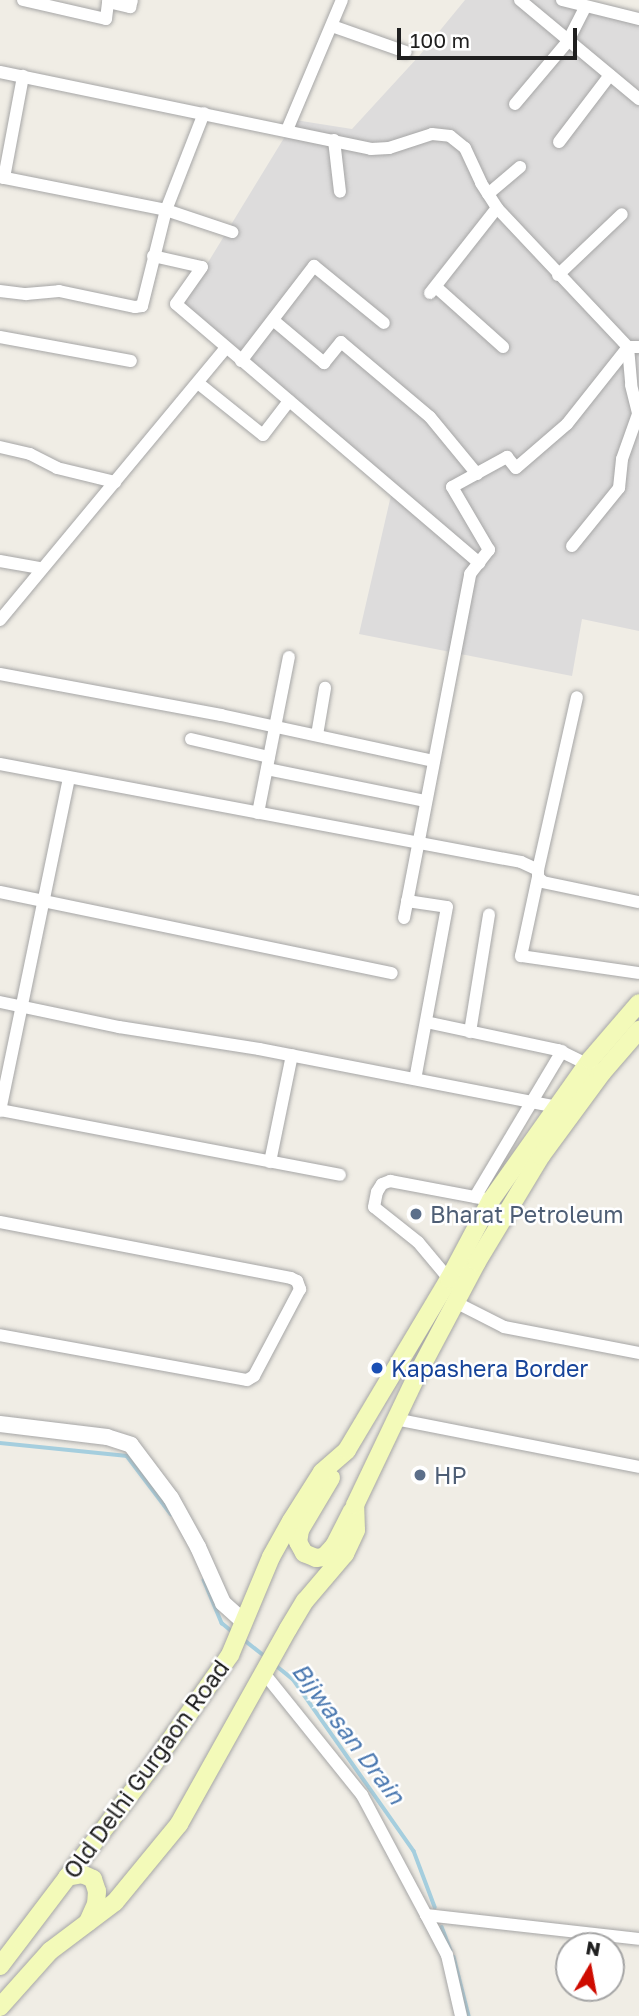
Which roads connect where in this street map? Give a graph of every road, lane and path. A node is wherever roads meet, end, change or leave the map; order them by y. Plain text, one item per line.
1 (23, 0) edge
2 (132, 0) edge
3 (342, 0) edge
4 (520, 0) edge
5 (562, 0) edge
6 (585, 7) junction
7 (639, 19) edge
8 (332, 26) junction
9 (568, 41) junction
10 (406, 52) dead end
11 (0, 72) edge
12 (610, 75) junction
13 (23, 76) junction
14 (639, 99) edge
15 (515, 104) dead end
16 (204, 113) junction
17 (287, 130) junction
18 (334, 140) junction
19 (559, 142) dead end
20 (520, 167) dead end
21 (2, 177) edge
22 (340, 192) dead end
23 (488, 194) junction
24 (498, 208) junction
25 (166, 210) junction
26 (622, 214) dead end
27 (232, 232) dead end
28 (153, 256) junction
29 (558, 275) junction
30 (0, 291) edge
31 (274, 320) junction
32 (384, 323) dead end
33 (0, 337) edge
34 (503, 347) dead end
35 (634, 347) edge
36 (226, 348) junction
37 (131, 361) dead end
38 (241, 361) junction
39 (198, 383) junction
40 (289, 401) junction
41 (638, 415) edge
42 (0, 447) edge
43 (477, 474) junction
44 (115, 482) junction
45 (572, 547) dead end
46 (0, 561) edge
47 (479, 563) junction
48 (40, 568) junction
49 (0, 620) edge
50 (289, 657) dead end
51 (0, 674) edge
52 (325, 688) dead end
53 (577, 697) dead end
54 (275, 726) junction
55 (317, 735) junction
56 (191, 739) dead end
57 (434, 761) junction
58 (268, 763) junction
59 (0, 764) edge
60 (69, 778) junction
61 (426, 801) junction
62 (258, 813) junction
63 (418, 843) junction
64 (538, 874) junction
65 (0, 892) edge
66 (407, 901) junction
67 (45, 902) junction
68 (639, 902) edge
69 (489, 915) dead end
70 (404, 918) dead end
71 (392, 973) dead end
72 (639, 973) edge
73 (0, 1002) edge
74 (639, 1003) edge
75 (23, 1007) junction
76 (426, 1022) junction
77 (639, 1030) edge
78 (470, 1032) junction
79 (562, 1051) junction
80 (292, 1055) junction
81 (594, 1068) junction
82 (415, 1079) junction
83 (531, 1101) junction
84 (557, 1107) junction
85 (0, 1110) edge
86 (270, 1162) junction
87 (340, 1175) dead end
88 (483, 1198) junction
89 (0, 1222) edge
90 (449, 1279) junction
91 (455, 1302) junction
92 (0, 1335) edge
93 (639, 1353) edge
94 (395, 1419) junction
95 (0, 1424) edge
96 (347, 1450) junction
97 (639, 1467) edge
98 (355, 1505) junction
99 (241, 1629) junction
100 (268, 1663) junction
101 (66, 1877) junction
102 (426, 1915) junction
103 (87, 1923) junction
104 (555, 1936) edge
105 (0, 1966) edge
106 (0, 2007) edge
107 (461, 2016) edge

1 - 2 street
3 - 8 street
4 - 9 street
5 - 6 street
6 - 7 street
6 - 9 street
8 - 10 street
8 - 17 street
9 - 12 street
9 - 15 street
11 - 13 street
12 - 14 street
12 - 19 street
13 - 16 street
13 - 21 street
16 - 17 street
16 - 25 street
17 - 18 street
18 - 22 street
18 - 23 street
20 - 23 street
21 - 25 street
23 - 24 street
24 - 29 street
24 - 34 street
25 - 27 street
25 - 28 street
26 - 29 street
28 - 30 street
28 - 36 street
29 - 35 street
31 - 32 street
31 - 38 street
31 - 43 street
33 - 37 street
35 - 41 street
35 - 43 street
36 - 38 street
36 - 39 street
38 - 40 street
39 - 40 street
39 - 44 street
40 - 47 street
41 - 45 street
42 - 44 street
43 - 47 street
44 - 48 street
46 - 48 street
47 - 57 street
48 - 49 street
50 - 54 street
51 - 54 street
52 - 55 street
53 - 64 street
54 - 55 street
54 - 58 street
55 - 57 street
56 - 58 street
57 - 61 street
58 - 61 street
58 - 62 street
59 - 60 street
60 - 62 street
60 - 67 street
61 - 63 street
62 - 63 street
63 - 64 street
63 - 66 street
64 - 68 street
64 - 72 street
65 - 67 street
66 - 70 street
66 - 76 street
67 - 71 street
67 - 75 street
69 - 78 street
73 - 75 street
74 - 81 main road, Old Delhi Gurgaon Road
75 - 80 street
75 - 85 street
76 - 78 street
76 - 82 street
77 - 81 main road, Old Delhi Gurgaon Road
78 - 79 street
79 - 81 street
79 - 83 street
80 - 82 street
80 - 86 street
81 - 84 main road, Old Delhi Gurgaon Road
81 - 91 main road, Old Delhi Gurgaon Road
82 - 83 street
83 - 84 street
83 - 88 street
84 - 88 main road, Old Delhi Gurgaon Road
85 - 86 street
86 - 87 street
88 - 90 main road, Old Delhi Gurgaon Road
88 - 90 street
89 - 92 street
90 - 96 main road, Old Delhi Gurgaon Road
91 - 93 street
91 - 94 main road, Old Delhi Gurgaon Road
94 - 97 street
94 - 98 main road, Old Delhi Gurgaon Road
95 - 99 street
96 - 98 main road
96 - 99 main road, Old Delhi Gurgaon Road
98 - 100 main road, Old Delhi Gurgaon Road
99 - 101 main road, Old Delhi Gurgaon Road
100 - 102 street
100 - 103 main road, Old Delhi Gurgaon Road
101 - 103 main road
101 - 105 main road, Old Delhi Gurgaon Road
102 - 104 street
102 - 107 street
103 - 106 main road, Old Delhi Gurgaon Road

